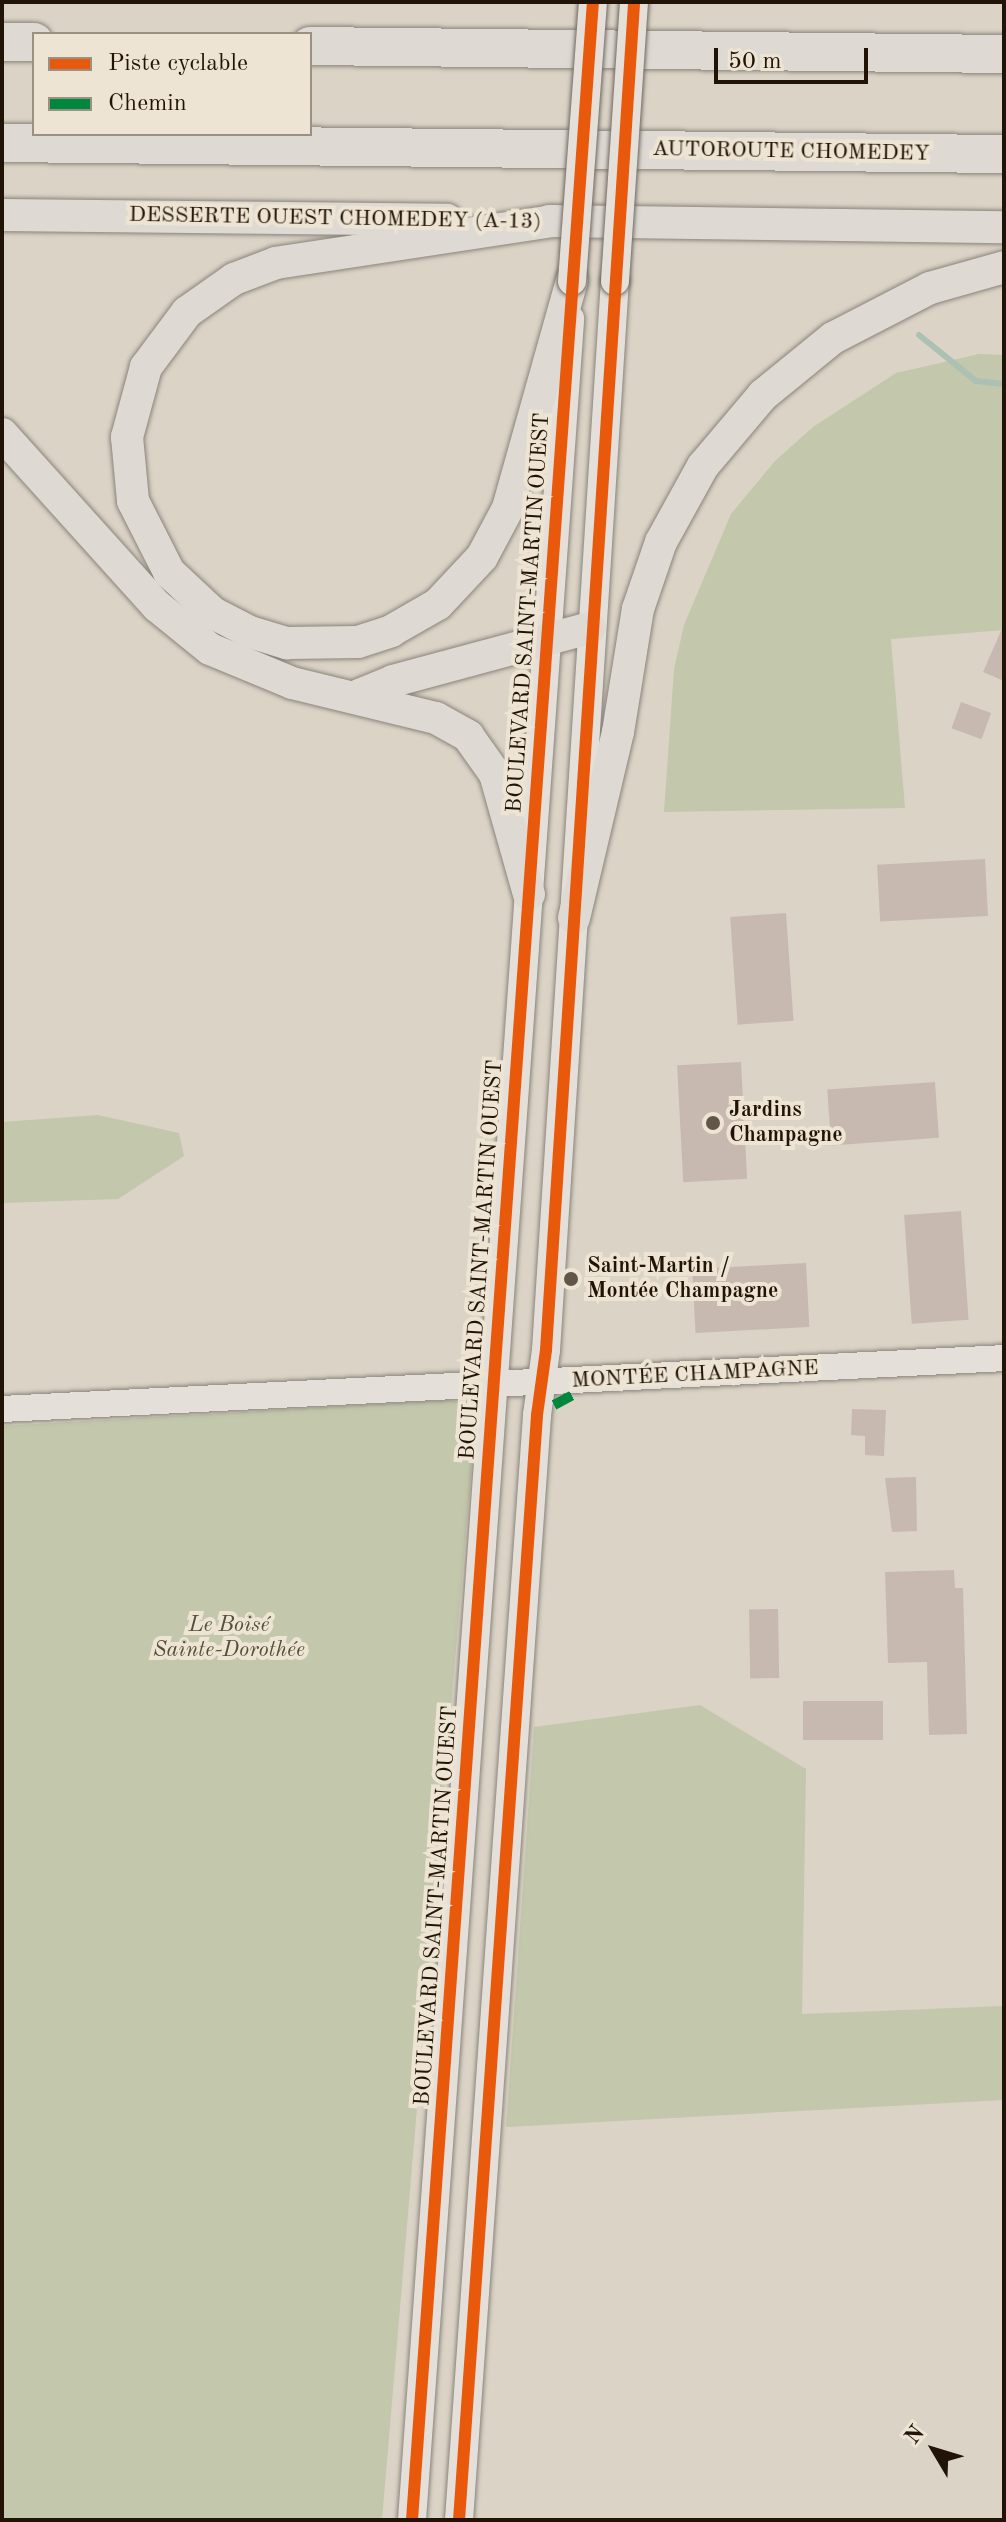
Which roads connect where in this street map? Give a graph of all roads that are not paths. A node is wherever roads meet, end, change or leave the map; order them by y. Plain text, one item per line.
1 (593, 2) edge
2 (634, 2) edge
3 (2, 42) edge
4 (32, 42) edge
5 (312, 46) edge
6 (1004, 54) edge
7 (2, 143) edge
8 (1004, 154) edge
9 (2, 215) edge
10 (553, 221) junction
11 (1004, 227) edge
12 (1004, 267) edge
13 (572, 281) junction
14 (2, 434) edge
15 (590, 628) junction
16 (548, 641) junction
17 (359, 695) junction
18 (529, 894) junction
19 (574, 918) junction
20 (1004, 1358) edge
21 (541, 1383) junction
22 (493, 1385) junction
23 (2, 1409) edge
24 (412, 2520) edge
25 (459, 2520) edge

1 - 13 main road, BOULEVARD SAINT-MARTIN OUEST, bridge
2 - 15 main road, bridge
3 - 4 highway
5 - 6 highway
7 - 8 highway, AUTOROUTE CHOMEDEY
9 - 10 main road, DESSERTE OUEST CHOMEDEY (A-13)
10 - 11 main road, DESSERTE OUEST CHOMEDEY (A-13)
10 - 13 main road
12 - 19 main road
13 - 16 main road, BOULEVARD SAINT-MARTIN OUEST
14 - 17 main road
15 - 16 main road
15 - 19 main road
16 - 17 main road
16 - 18 main road, BOULEVARD SAINT-MARTIN OUEST
17 - 18 main road
18 - 22 main road, BOULEVARD SAINT-MARTIN OUEST
19 - 21 main road
20 - 21 street, MONTÉE CHAMPAGNE
21 - 22 street, MONTÉE CHAMPAGNE
21 - 25 main road
22 - 23 street, MONTÉE CHAMPAGNE
22 - 24 main road, BOULEVARD SAINT-MARTIN OUEST

